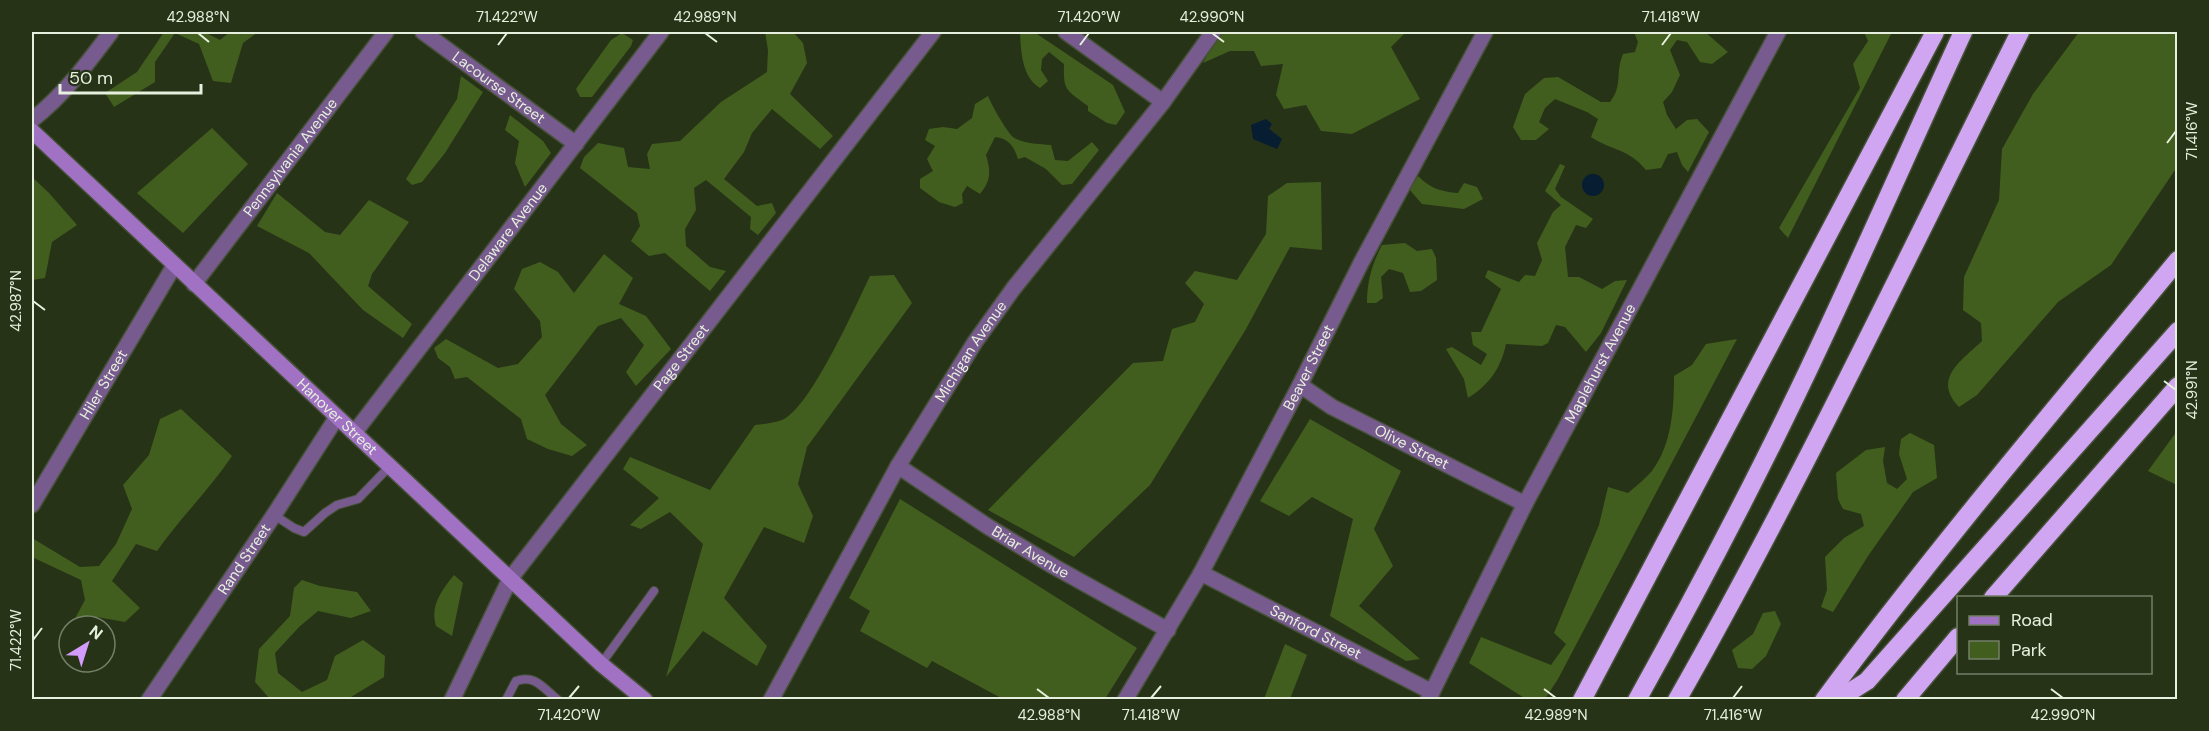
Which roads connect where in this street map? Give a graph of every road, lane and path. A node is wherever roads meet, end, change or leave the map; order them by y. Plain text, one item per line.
1 (111, 32) edge
2 (386, 32) edge
3 (423, 32) edge
4 (661, 32) edge
5 (933, 32) edge
6 (1066, 32) edge
7 (1213, 32) edge
8 (1485, 32) edge
9 (1778, 32) edge
10 (1935, 32) edge
11 (1963, 32) edge
12 (2020, 32) edge
13 (1162, 102) junction
14 (32, 120) edge
15 (32, 131) edge
16 (576, 144) junction
17 (2178, 260) edge
18 (174, 266) junction
19 (194, 284) junction
20 (2178, 331) edge
21 (1300, 386) junction
22 (2178, 386) edge
23 (337, 417) junction
24 (355, 432) junction
25 (391, 465) junction
26 (898, 466) junction
27 (1525, 504) junction
28 (32, 505) edge
29 (274, 515) junction
30 (1201, 573) junction
31 (510, 579) junction
32 (654, 591) dead end
33 (1994, 596) edge
34 (1168, 630) junction
35 (1957, 639) edge
36 (601, 663) junction
37 (1430, 696) edge
38 (149, 699) edge
39 (452, 699) edge
40 (506, 699) edge
41 (558, 699) edge
42 (645, 699) edge
43 (771, 699) edge
44 (1125, 699) edge
45 (1582, 699) edge
46 (1637, 699) edge
47 (1677, 699) edge
48 (1824, 699) edge
49 (1837, 699) edge
50 (1905, 699) edge

1 - 14 street
2 - 19 street, Pennsylvania Avenue
3 - 16 street, Lacourse Street
4 - 16 street, Delaware Avenue
5 - 31 street, Page Street
6 - 13 street
7 - 13 street, Michigan Avenue
8 - 21 street, Beaver Street
9 - 27 street, Maplehurst Avenue
10 - 45 highway
11 - 46 highway
12 - 47 highway
13 - 26 street, Michigan Avenue
15 - 18 main road, Hanover Street
16 - 24 street, Delaware Avenue
17 - 48 highway
18 - 19 main road, Hanover Street
18 - 28 street, Hiler Street
19 - 23 main road, Hanover Street
20 - 49 highway
21 - 27 street, Olive Street
21 - 30 street, Beaver Street
22 - 33 highway
23 - 24 main road, Hanover Street
23 - 29 street, Rand Street
24 - 25 main road, Hanover Street
25 - 29 lane
25 - 31 main road, Hanover Street
26 - 34 street, Briar Avenue
26 - 43 street, Michigan Avenue
27 - 37 street, Maplehurst Avenue
29 - 38 street, Rand Street
30 - 34 street, Beaver Street
30 - 37 street, Sanford Street
31 - 36 main road, Hanover Street
31 - 39 street, Page Street
32 - 36 lane
34 - 44 street, Beaver Street
35 - 50 highway
36 - 42 main road, Hanover Street
40 - 41 lane

